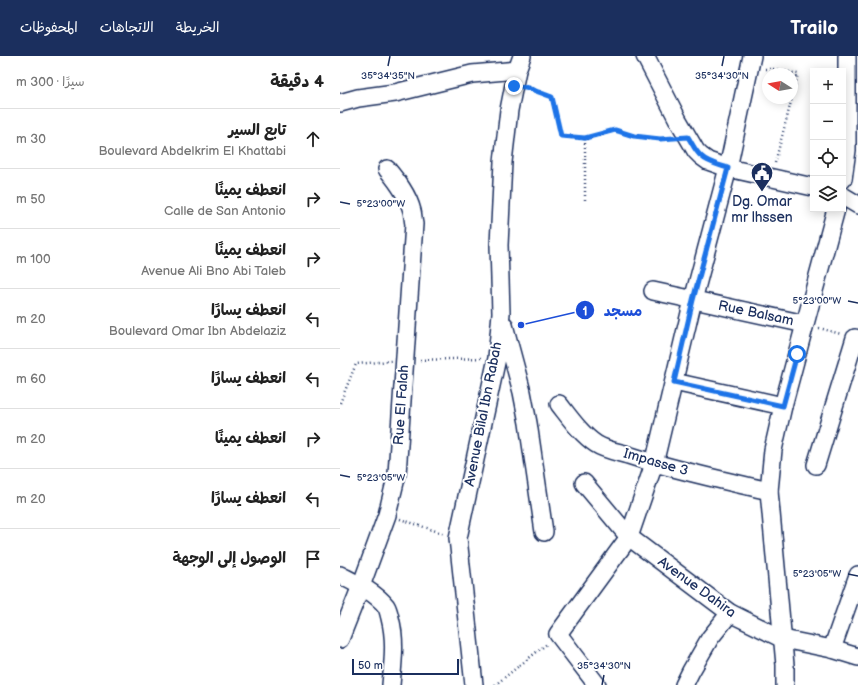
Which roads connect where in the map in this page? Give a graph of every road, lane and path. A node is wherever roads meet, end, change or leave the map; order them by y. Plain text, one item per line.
1 (645, 56) edge
2 (847, 56) edge
3 (751, 62) edge
4 (772, 68) edge
5 (518, 71) edge
6 (340, 103) edge
7 (790, 104) edge
8 (688, 137) junction
9 (585, 138) junction
10 (728, 168) junction
11 (387, 169) dead end
12 (843, 176) edge
13 (771, 177) junction
14 (810, 186) edge
15 (846, 198) edge
16 (585, 200) dead end
17 (858, 205) edge
18 (835, 212) edge
19 (653, 291) dead end
20 (693, 300) junction
21 (501, 313) junction
22 (805, 324) junction
23 (857, 339) edge
24 (497, 358) junction
25 (404, 360) junction
26 (674, 382) junction
27 (340, 403) edge
28 (559, 404) dead end
29 (783, 406) junction
30 (654, 464) junction
31 (816, 465) dead end
32 (584, 483) dead end
33 (769, 492) junction
34 (387, 515) junction
35 (544, 532) dead end
36 (629, 537) junction
37 (458, 538) junction
38 (340, 575) edge
39 (858, 575) edge
40 (361, 586) junction
41 (853, 607) edge
42 (730, 613) junction
43 (558, 634) junction
44 (340, 639) edge
45 (783, 640) junction
46 (832, 649) junction
47 (858, 657) edge
48 (391, 685) edge
49 (474, 685) edge
50 (495, 685) edge
51 (597, 685) edge
52 (684, 685) edge
53 (785, 685) edge

1 - 8 street
2 - 12 street
3 - 4 path
3 - 10 street
5 - 6 street
5 - 9 path
5 - 21 street, Avenue Bilal Ibn Rabah
7 - 13 path
8 - 9 path
8 - 10 street
9 - 16 path
10 - 13 street
10 - 20 street
11 - 25 street, Rue El Falah
13 - 14 street
15 - 17 street
18 - 22 street
19 - 20 street, Rue Balsam
20 - 22 street, Rue Balsam
20 - 26 street
21 - 24 street, Avenue Bilal Ibn Rabah
21 - 35 street
22 - 23 path, Rue Balsam
22 - 29 street
23 - 31 street
24 - 25 path
24 - 37 street, Avenue Bilal Ibn Rabah
25 - 27 path
25 - 34 street, Rue El Falah
26 - 29 street
26 - 30 street
28 - 30 street, Impasse 3
29 - 33 street
30 - 33 street, Impasse 3
30 - 36 street
32 - 36 street, Avenue Dahira
33 - 45 street
34 - 37 path
34 - 40 street, Rue El Falah
36 - 42 street, Avenue Dahira
36 - 43 street
37 - 49 street, Avenue Bilal Ibn Rabah
38 - 40 street
39 - 41 street
40 - 44 street, Rue El Falah
40 - 48 street
41 - 46 street
42 - 45 street, Avenue Dahira
42 - 52 street
43 - 50 path
43 - 51 street
45 - 46 street, Avenue Dahira
45 - 53 street
46 - 47 street, Avenue Dahira

